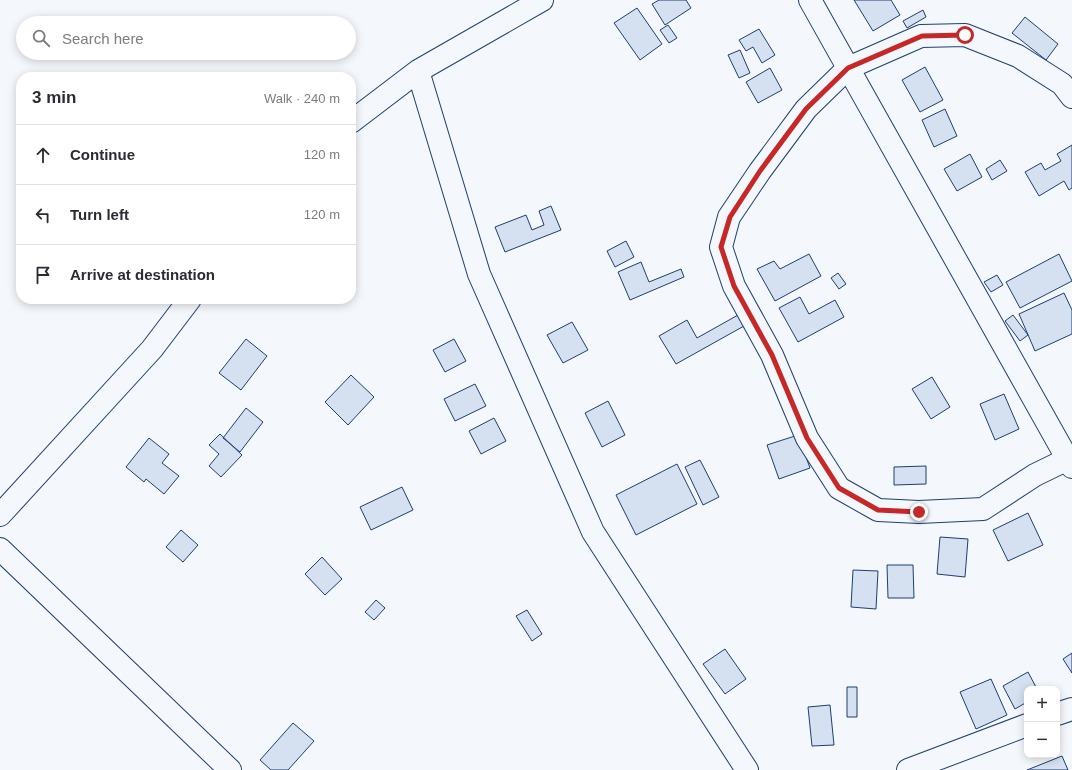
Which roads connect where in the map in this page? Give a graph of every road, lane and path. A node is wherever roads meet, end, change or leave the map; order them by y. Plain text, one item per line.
1 (542, 0) edge
2 (810, 0) edge
3 (848, 68) junction
4 (418, 71) junction
5 (1072, 97) edge
6 (356, 118) edge
7 (186, 304) edge
8 (1071, 461) edge
9 (0, 515) edge
10 (0, 549) edge
11 (1072, 709) edge
12 (1060, 713) edge
13 (1024, 727) edge
14 (230, 770) edge
15 (747, 770) edge
16 (908, 770) edge

1 - 4 street
2 - 3 street
3 - 5 street
3 - 8 street
3 - 8 street
4 - 6 street
4 - 15 street
7 - 9 street
10 - 14 street
11 - 12 street
13 - 16 street

